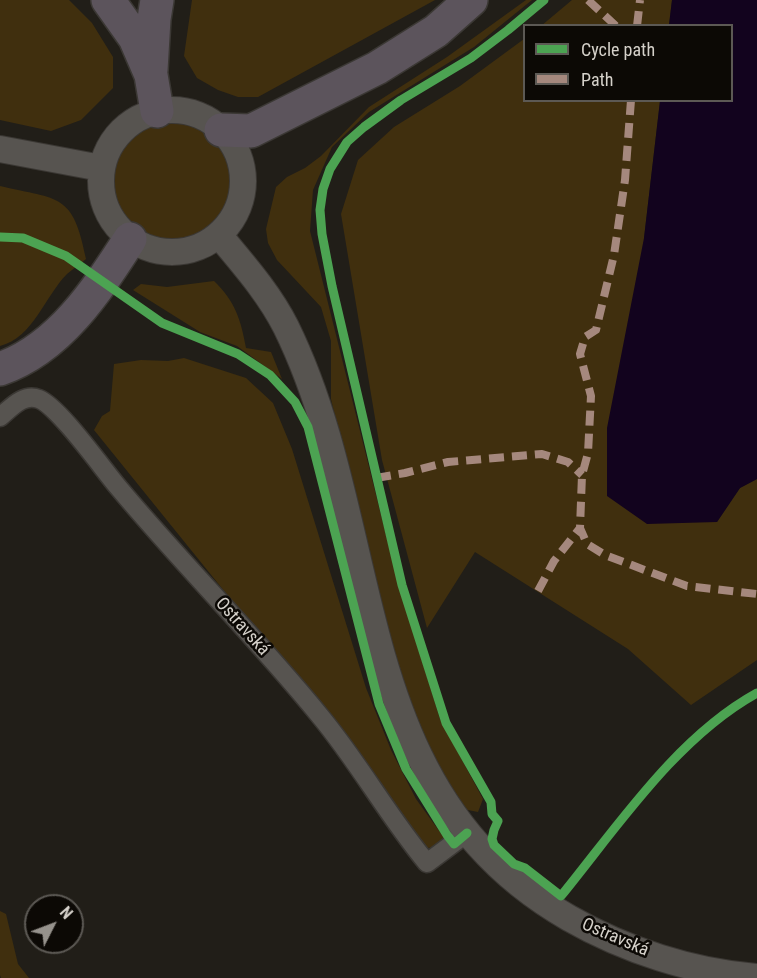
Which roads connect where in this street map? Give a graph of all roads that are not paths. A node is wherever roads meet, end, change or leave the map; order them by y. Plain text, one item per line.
1 (108, 0) edge
2 (157, 0) edge
3 (471, 0) edge
4 (151, 75) junction
5 (157, 111) junction
6 (221, 130) junction
7 (0, 149) edge
8 (101, 168) junction
9 (219, 235) junction
10 (130, 239) junction
11 (0, 369) edge
12 (0, 417) edge
13 (467, 833) junction
14 (757, 976) edge

1 - 4 highway
2 - 4 highway
3 - 6 highway
4 - 5 highway
5 - 6 main road
5 - 8 main road
6 - 9 main road
7 - 8 main road
8 - 10 main road
9 - 10 main road
9 - 13 main road, Ostravská
10 - 11 highway
12 - 13 street, Ostravská
13 - 14 main road, Ostravská

